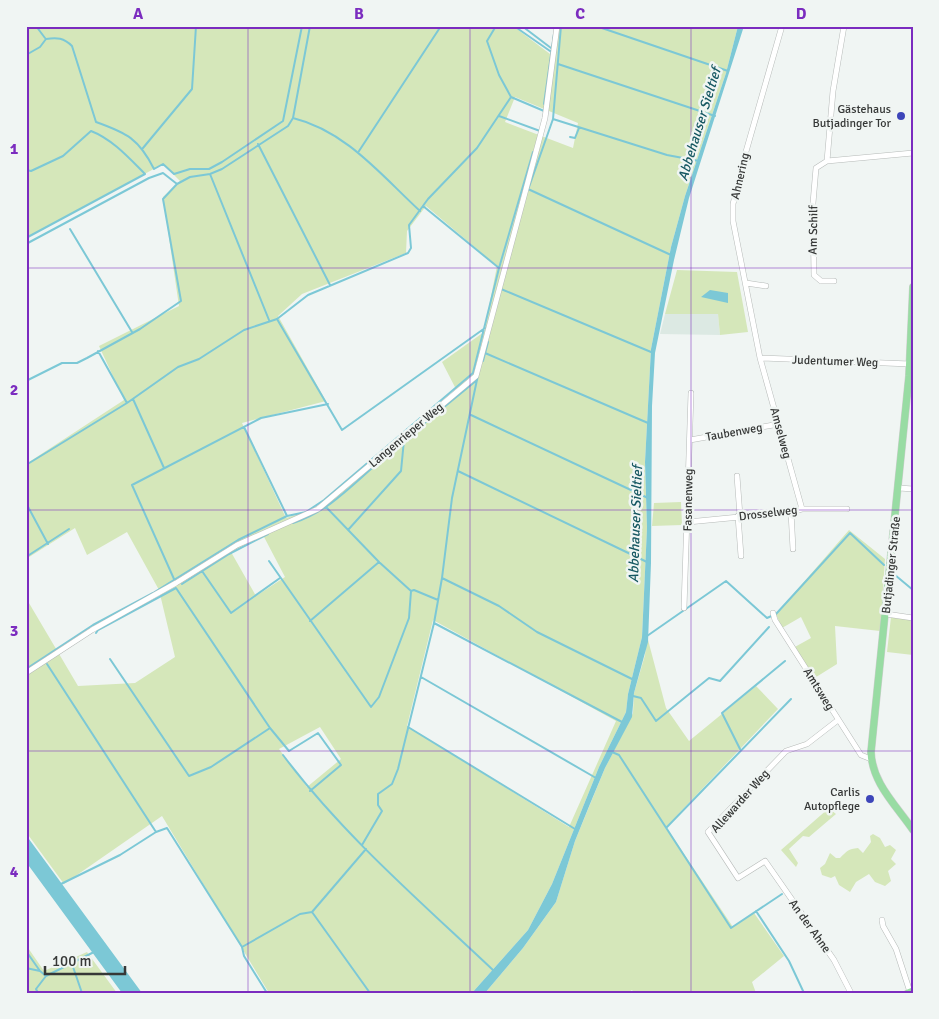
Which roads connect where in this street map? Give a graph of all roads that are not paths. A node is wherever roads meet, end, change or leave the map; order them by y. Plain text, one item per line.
1 (557, 26) edge
2 (782, 26) edge
3 (844, 26) edge
4 (913, 153) edge
5 (827, 161) junction
6 (834, 281) dead end
7 (746, 283) junction
8 (766, 286) dead end
9 (913, 287) edge
10 (760, 358) junction
11 (910, 364) junction
12 (911, 388) edge
13 (691, 393) dead end
14 (779, 424) junction
15 (690, 440) junction
16 (737, 476) dead end
17 (899, 488) junction
18 (913, 489) edge
19 (802, 509) junction
20 (847, 509) dead end
21 (791, 512) junction
22 (739, 516) junction
23 (688, 522) junction
24 (793, 549) dead end
25 (741, 556) dead end
26 (684, 608) dead end
27 (773, 613) dead end
28 (886, 614) junction
29 (913, 618) edge
30 (26, 673) edge
31 (838, 720) junction
32 (871, 759) junction
33 (913, 830) edge
34 (766, 862) joint
35 (882, 920) dead end
36 (910, 992) edge
37 (851, 993) edge

1 - 30 street, Langenrieper Weg
2 - 7 street, Ahnering
3 - 5 street
4 - 5 street
5 - 6 street, Am Schilf
7 - 8 street
7 - 10 street, Ahnering
9 - 11 main road, Butjadinger Straße
10 - 11 street, Judentumer Weg
10 - 14 street, Amselweg
11 - 12 main road, Butjadinger Straße
12 - 17 main road, Butjadinger Straße
13 - 15 street, Fasanenweg
14 - 15 street, Taubenweg
14 - 19 street, Amselweg
15 - 23 street, Fasanenweg
16 - 22 street
17 - 18 street
17 - 28 main road, Butjadinger Straße
19 - 20 street, Drosselweg
19 - 21 street, Drosselweg
21 - 22 street, Drosselweg
21 - 24 street
22 - 23 street, Drosselweg
22 - 25 street
23 - 26 street, Fasanenweg
27 - 31 street, Amtsweg
28 - 29 street
28 - 32 main road, Butjadinger Straße
31 - 32 street, Amtsweg
31 - 34 street, Allewarder Weg
32 - 33 main road, Butjadinger Straße
34 - 37 street, An der Ahne
35 - 36 street

